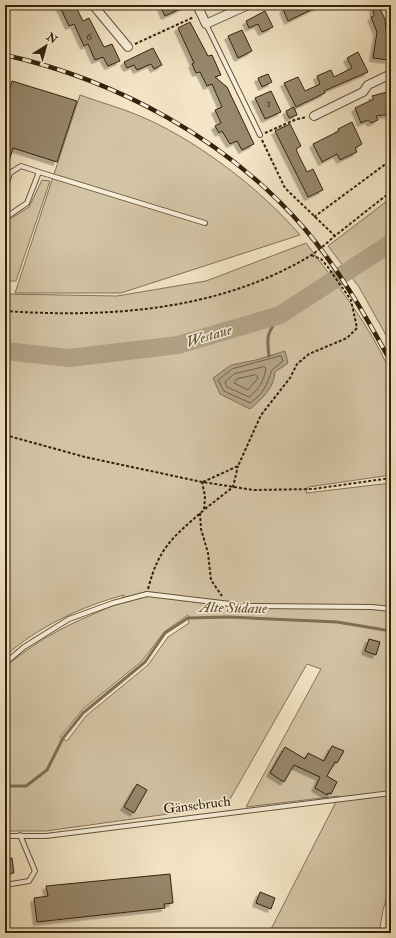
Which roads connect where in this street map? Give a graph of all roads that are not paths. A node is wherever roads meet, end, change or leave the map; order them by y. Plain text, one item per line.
1 (94, 5) edge
2 (197, 5) edge
3 (248, 5) edge
4 (206, 24) junction
5 (128, 47) road end
6 (391, 74) edge
7 (314, 116) road end
8 (260, 135) road end
9 (39, 172) junction
10 (5, 190) edge
11 (5, 207) edge
12 (6, 217) edge
13 (205, 223) dead end
14 (391, 609) edge
15 (5, 663) edge
16 (391, 793) edge
17 (20, 835) junction
18 (5, 836) edge
19 (11, 884) dead end

1 - 5 street
2 - 4 street
3 - 4 street
4 - 8 lane
6 - 7 street
9 - 10 lane
9 - 12 lane
9 - 13 lane
11 - 12 lane
14 - 15 lane
16 - 17 lane, Gänsebruch
17 - 18 lane, Gänsebruch
17 - 19 lane

